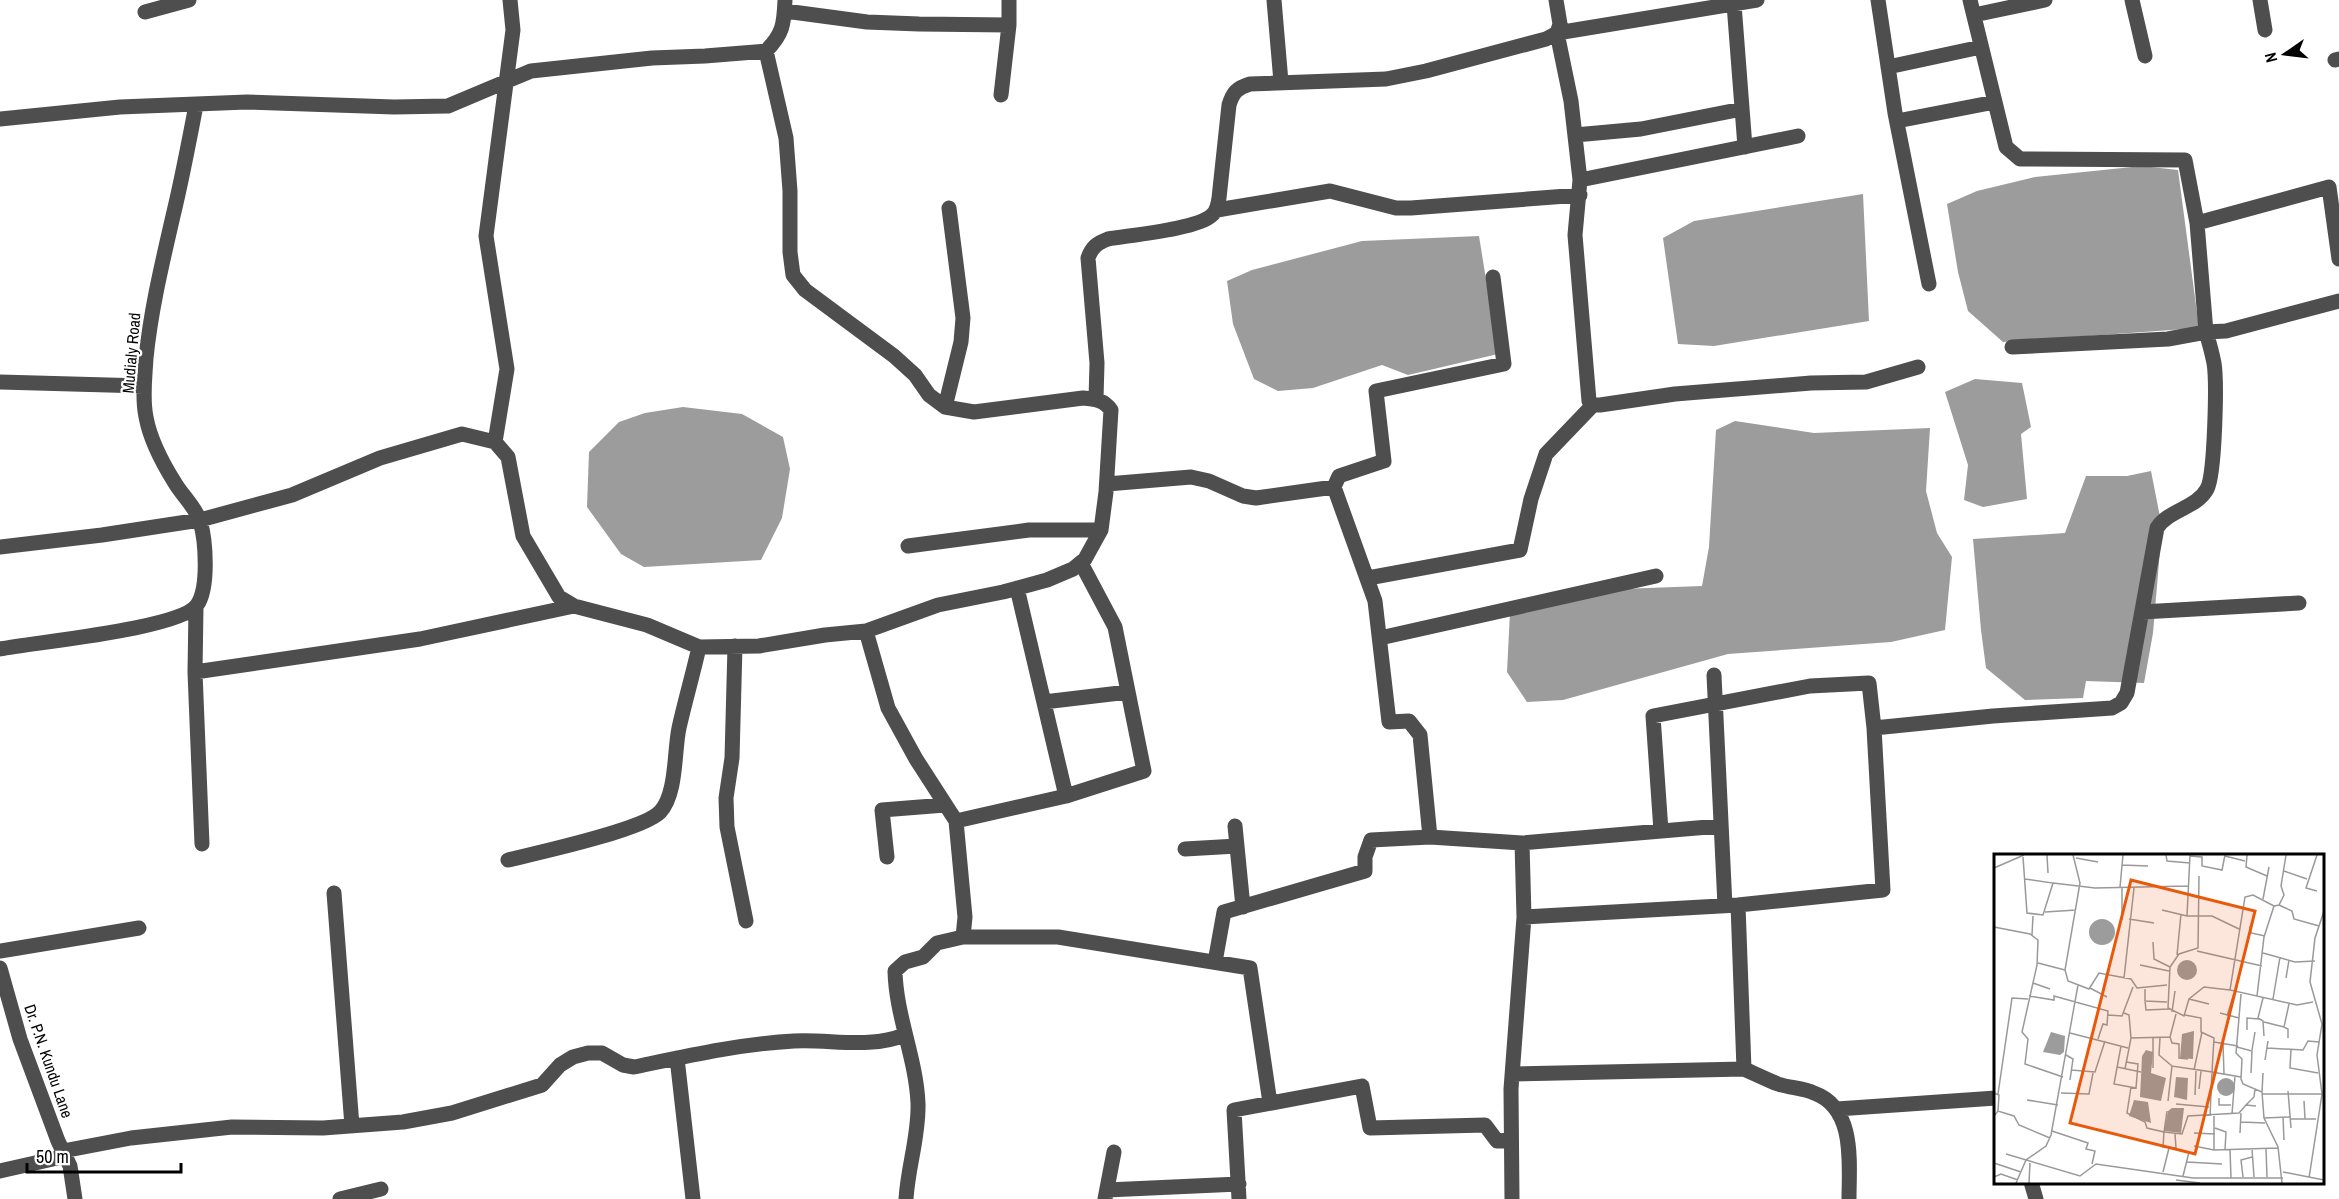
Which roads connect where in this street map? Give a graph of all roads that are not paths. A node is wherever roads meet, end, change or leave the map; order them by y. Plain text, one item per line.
1 (189, 0) edge
2 (510, 0) edge
3 (1010, 0) edge
4 (1274, 0) edge
5 (1556, 0) edge
6 (1757, 0) edge
7 (1878, 0) edge
8 (2044, 0) edge
9 (2132, 0) edge
10 (2260, 0) edge
11 (1734, 4) junction
12 (785, 5) edge
13 (1972, 8) edge
14 (145, 12) dead end
15 (1010, 25) junction
16 (2265, 30) dead end
17 (1557, 33) junction
18 (1982, 46) junction
19 (766, 51) junction
20 (2145, 56) dead end
21 (1888, 67) junction
22 (506, 82) junction
23 (1281, 82) junction
24 (1001, 95) dead end
25 (1995, 102) junction
26 (196, 105) junction
27 (1742, 110) junction
28 (0, 119) edge
29 (1897, 121) junction
30 (1575, 135) junction
31 (1798, 136) dead end
32 (1745, 147) junction
33 (1580, 187) junction
34 (949, 208) dead end
35 (1217, 210) junction
36 (2196, 223) junction
37 (2338, 252) edge
38 (1493, 277) dead end
39 (1929, 284) dead end
40 (2339, 301) edge
41 (2206, 332) junction
42 (2012, 347) dead end
43 (1918, 367) dead end
44 (0, 382) edge
45 (144, 386) junction
46 (1096, 399) junction
47 (1593, 405) junction
48 (945, 407) junction
49 (495, 442) junction
50 (1107, 484) junction
51 (1334, 488) junction
52 (200, 520) junction
53 (1101, 530) junction
54 (908, 546) dead end
55 (0, 547) edge
56 (1081, 563) junction
57 (1656, 576) dead end
58 (1368, 578) junction
59 (1017, 588) junction
60 (2298, 603) dead end
61 (574, 606) junction
62 (196, 608) junction
63 (2142, 612) junction
64 (866, 631) junction
65 (1380, 638) junction
66 (735, 646) junction
67 (699, 647) junction
68 (0, 649) edge
69 (195, 672) junction
70 (1714, 675) dead end
71 (1128, 692) junction
72 (1044, 702) junction
73 (1715, 704) junction
74 (1874, 729) junction
75 (1066, 796) junction
76 (945, 805) junction
77 (956, 821) junction
78 (1235, 826) dead end
79 (1720, 826) junction
80 (1661, 831) junction
81 (1430, 837) junction
82 (1522, 843) junction
83 (202, 844) dead end
84 (1237, 846) junction
85 (1185, 849) dead end
86 (887, 857) dead end
87 (508, 860) dead end
88 (334, 893) dead end
89 (1732, 906) junction
90 (1243, 907) junction
91 (1524, 917) junction
92 (746, 921) dead end
93 (139, 928) dead end
94 (963, 937) junction
95 (0, 951) edge
96 (1215, 962) junction
97 (0, 968) edge
98 (904, 1035) junction
99 (677, 1058) junction
100 (1744, 1069) junction
101 (1512, 1074) junction
102 (1994, 1098) edge
103 (1270, 1103) junction
104 (1837, 1108) junction
105 (352, 1126) junction
106 (1511, 1140) junction
107 (1114, 1152) dead end
108 (64, 1153) junction
109 (0, 1171) edge
110 (2032, 1184) edge
111 (381, 1189) dead end
112 (1239, 1192) edge
113 (1106, 1195) edge
114 (75, 1199) edge
115 (340, 1199) edge
116 (693, 1199) edge
117 (906, 1199) edge
118 (1512, 1199) edge
119 (1849, 1199) edge
120 (2036, 1199) edge

1 - 14 street
2 - 22 street
3 - 15 street
4 - 23 street
5 - 17 street
6 - 11 street
7 - 21 street
8 - 13 street
9 - 20 street
10 - 16 street
11 - 17 street
11 - 27 street
12 - 15 street
12 - 19 street
13 - 18 street
15 - 24 street
17 - 23 street
17 - 30 street
18 - 21 street
18 - 25 street
19 - 22 street
19 - 48 street
21 - 29 street
22 - 26 street
22 - 49 street
23 - 35 street
25 - 29 street
25 - 36 street
26 - 28 street
26 - 45 street, Mudialy Road
27 - 30 street
27 - 32 street
29 - 39 street
30 - 33 street
31 - 32 street
32 - 33 street
33 - 35 street
33 - 47 street
34 - 48 street
35 - 46 street
36 - 37 street
36 - 41 street
38 - 51 street
40 - 41 street
41 - 42 street
41 - 63 street
43 - 47 street
44 - 45 street
45 - 52 street, Mudialy Road
46 - 48 street
46 - 50 street
47 - 58 street
49 - 52 street
49 - 61 street
50 - 51 street
50 - 53 street
51 - 58 street
52 - 55 street
52 - 62 street, Mudialy Road
53 - 54 street
53 - 56 street
56 - 59 street
56 - 71 street
57 - 65 street
58 - 65 street
59 - 64 street
59 - 72 street
60 - 63 street
61 - 67 street
61 - 69 street
62 - 68 street
62 - 69 street, Mudialy Road
63 - 74 street
64 - 66 street
64 - 76 street
65 - 81 street
66 - 67 street
66 - 92 street
67 - 87 street
69 - 83 street, Mudialy Road
70 - 73 street
71 - 72 street
71 - 75 street
72 - 75 street
73 - 74 street
73 - 79 street
73 - 80 street
74 - 89 street
75 - 77 street
76 - 77 street
76 - 86 street
77 - 94 street
78 - 84 street
79 - 80 street
79 - 89 street
80 - 82 street
81 - 82 street
81 - 90 street
82 - 91 street
84 - 85 street
84 - 90 street
88 - 105 street
89 - 91 street
89 - 100 street
90 - 96 street
91 - 101 street
93 - 95 street
94 - 96 street
94 - 98 street
96 - 103 street
97 - 108 street, Dr. P.N. Kundu Lane
98 - 99 street
98 - 117 street
99 - 105 street
99 - 116 street
100 - 101 street
100 - 104 street
101 - 106 street
102 - 104 street
103 - 106 street
103 - 112 street
104 - 119 street
105 - 108 street
106 - 118 street
107 - 113 street
108 - 109 street
108 - 114 street, Dr. P.N. Kundu Lane
110 - 120 street
111 - 115 street
112 - 113 street

